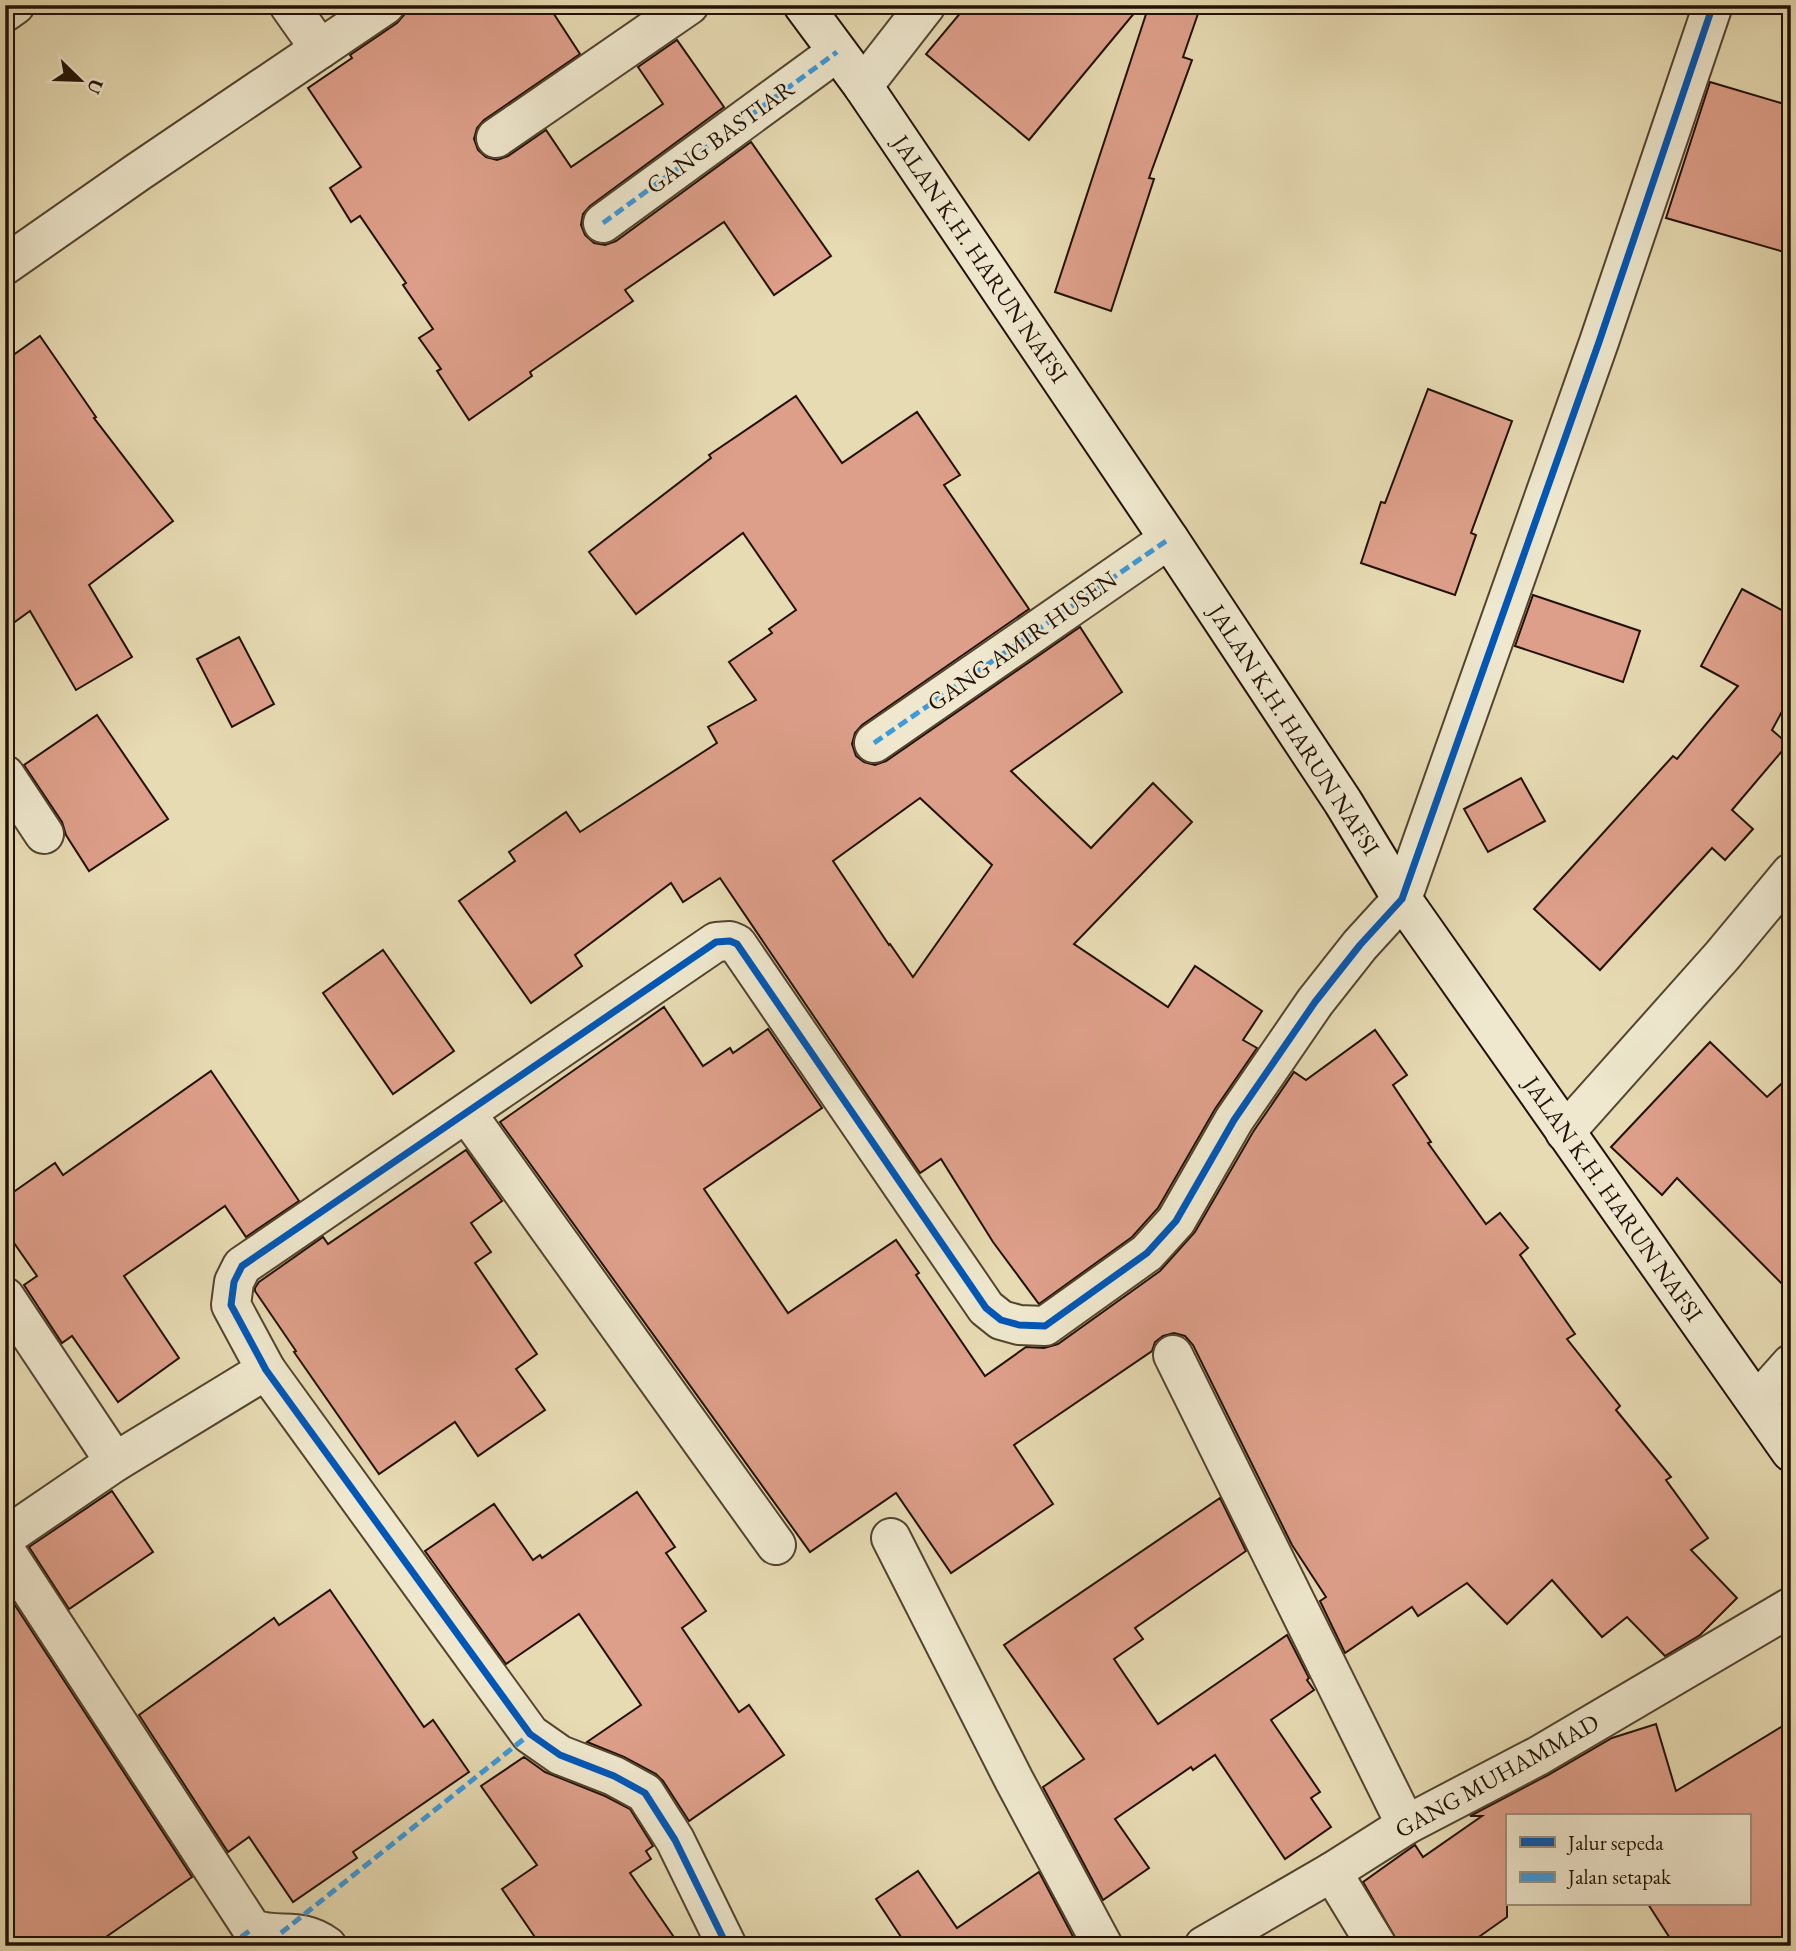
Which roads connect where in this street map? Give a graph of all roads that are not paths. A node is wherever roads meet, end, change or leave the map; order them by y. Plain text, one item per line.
1 (15, 5) edge
2 (289, 5) edge
3 (385, 5) edge
4 (689, 5) edge
5 (803, 5) edge
6 (926, 5) edge
7 (1713, 5) edge
8 (5, 12) edge
9 (320, 49) junction
10 (837, 52) junction
11 (863, 86) junction
12 (496, 138) dead end
13 (603, 223) dead end
14 (5, 265) edge
15 (1169, 539) junction
16 (874, 743) dead end
17 (5, 775) edge
18 (44, 834) dead end
19 (1791, 873) edge
20 (1402, 898) junction
21 (467, 1114) junction
22 (1565, 1132) junction
23 (5, 1297) edge
24 (1173, 1355) dead end
25 (1791, 1364) edge
26 (266, 1370) junction
27 (1757, 1402) junction
28 (1791, 1452) edge
29 (115, 1462) junction
30 (5, 1537) edge
31 (891, 1538) dead end
32 (776, 1545) dead end
33 (5, 1550) edge
34 (1791, 1608) edge
35 (1406, 1825) junction
36 (1332, 1872) junction
37 (327, 1946) edge
38 (727, 1946) edge
39 (1103, 1946) edge
40 (1204, 1946) edge
41 (1377, 1946) edge

1 - 8 street
2 - 9 street
3 - 9 street
4 - 12 street
5 - 10 street, JALAN K.H. HARUN NAFSI
6 - 11 street
7 - 20 street
9 - 14 street
10 - 11 street, JALAN K.H. HARUN NAFSI
10 - 13 street, GANG BASTIAR
11 - 15 street, JALAN K.H. HARUN NAFSI
15 - 16 street, GANG AMIR HUSEN
15 - 20 street, JALAN K.H. HARUN NAFSI
17 - 18 street
19 - 22 street
20 - 21 street
20 - 22 street, JALAN K.H. HARUN NAFSI
21 - 26 street
21 - 32 street
22 - 27 street, JALAN K.H. HARUN NAFSI
23 - 29 street
24 - 35 street
25 - 27 street
26 - 29 street
26 - 38 street
27 - 28 street, JALAN K.H. HARUN NAFSI
29 - 30 street
31 - 39 street
33 - 37 street
34 - 35 street, GANG MUHAMMAD
35 - 36 street, GANG MUHAMMAD
36 - 40 street, GANG MUHAMMAD
36 - 41 street

